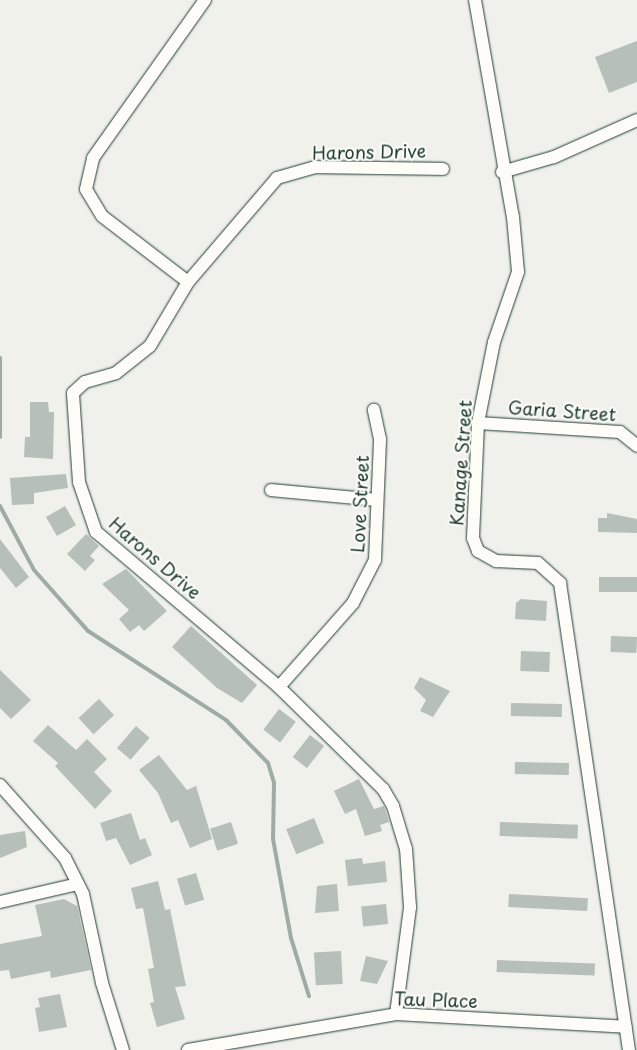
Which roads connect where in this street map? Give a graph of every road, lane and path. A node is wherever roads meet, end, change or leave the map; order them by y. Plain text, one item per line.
1 (205, 0) edge
2 (475, 0) edge
3 (637, 120) edge
4 (443, 170) dead end
5 (502, 172) junction
6 (188, 282) junction
7 (374, 410) dead end
8 (478, 423) junction
9 (637, 446) edge
10 (271, 490) dead end
11 (377, 500) junction
12 (279, 687) junction
13 (0, 785) edge
14 (78, 884) junction
15 (0, 902) edge
16 (396, 1014) junction
17 (626, 1027) junction
18 (123, 1050) edge
19 (188, 1050) edge
20 (629, 1050) edge

1 - 6 street
2 - 5 street, Kanage Street
3 - 5 street
4 - 6 street, Harons Drive
5 - 8 street, Kanage Street
6 - 12 street, Harons Drive
7 - 11 street, Love Street
8 - 9 street, Garia Street
8 - 17 street, Kanage Street
10 - 11 street
11 - 12 street, Love Street
12 - 16 street, Harons Drive
13 - 14 street
14 - 15 street
14 - 18 street
16 - 17 street, Tau Place
16 - 19 street, Tau Place
17 - 20 street, Kanage Street

